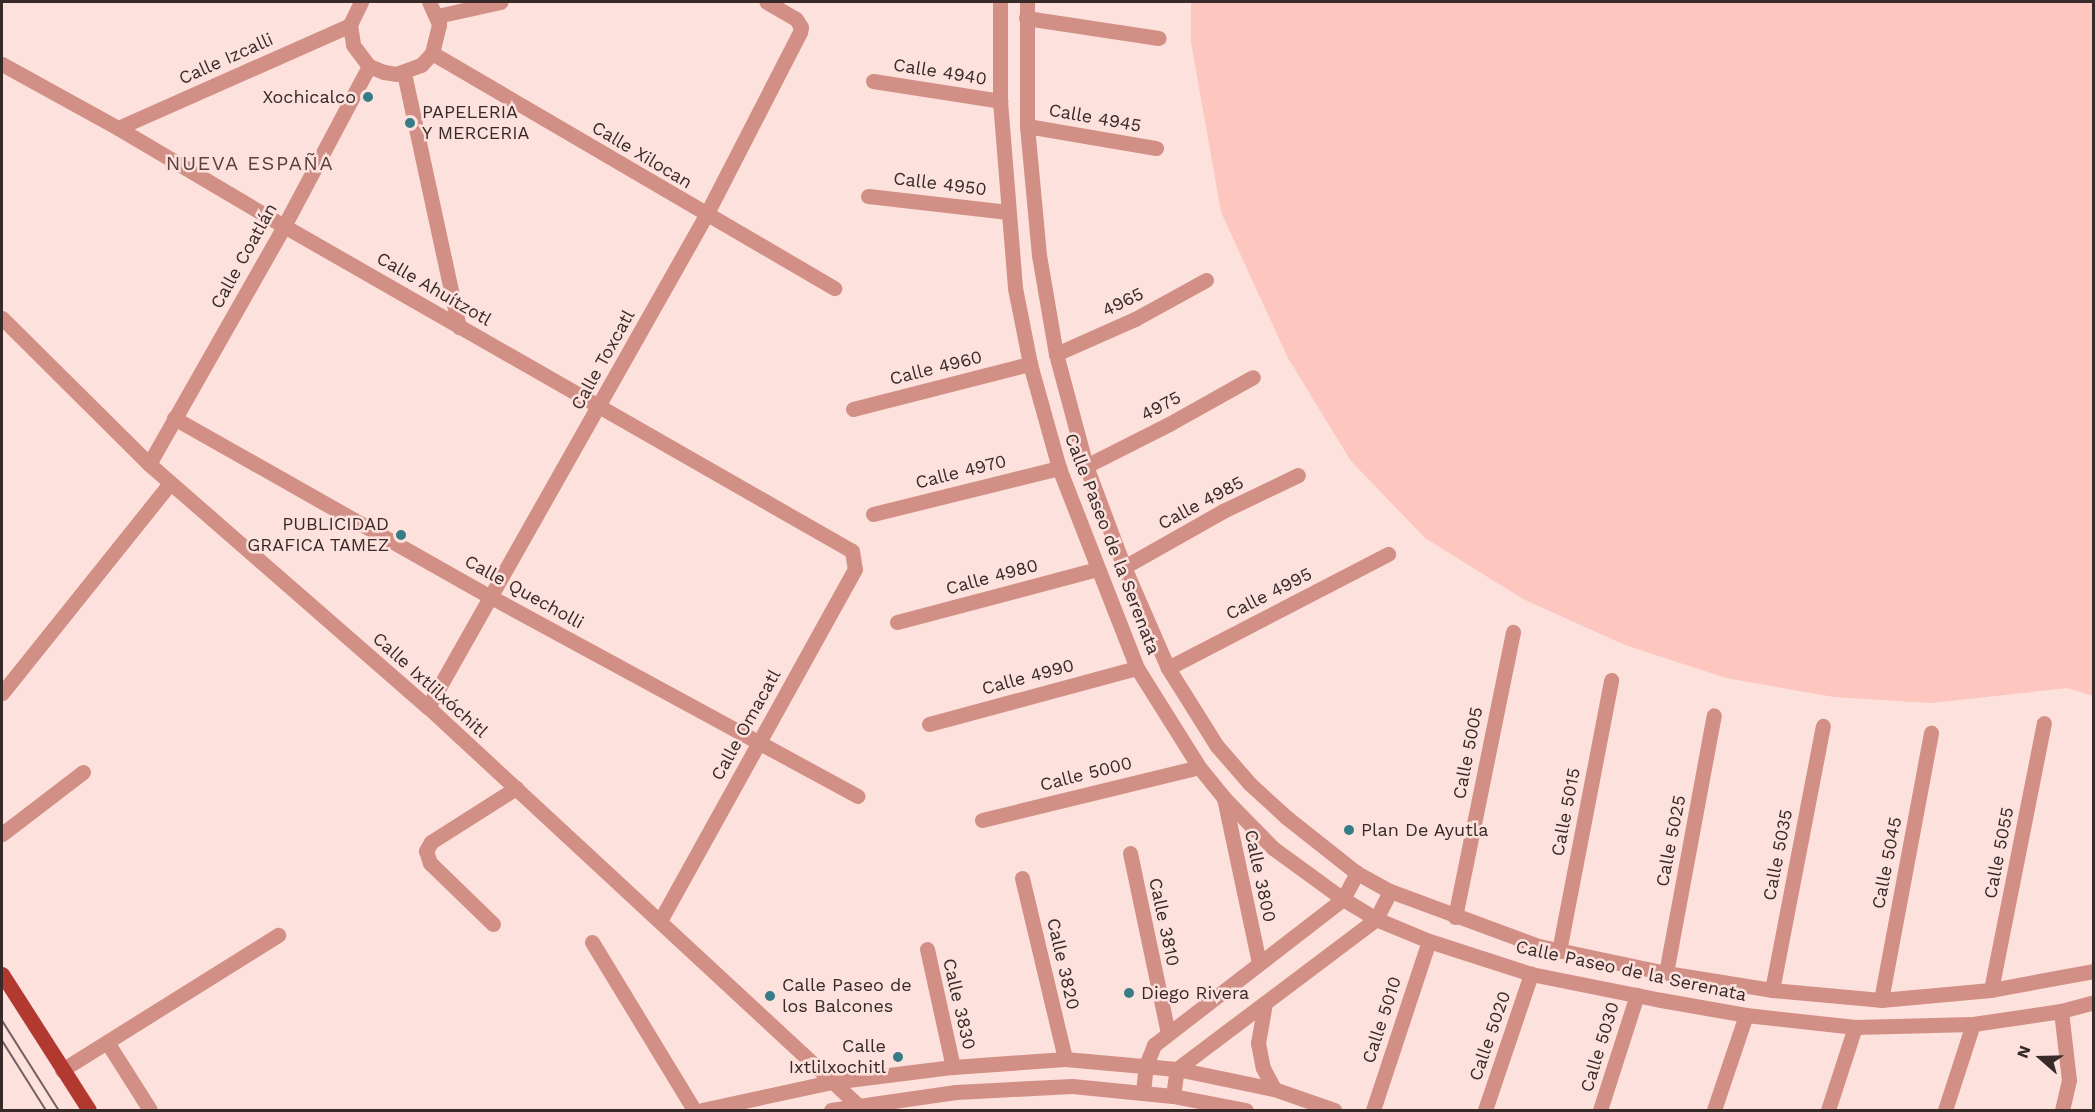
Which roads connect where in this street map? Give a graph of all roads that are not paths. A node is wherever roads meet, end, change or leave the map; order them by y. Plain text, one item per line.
1 (429, 2) edge
2 (500, 2) edge
3 (766, 2) edge
4 (1000, 2) edge
5 (1027, 2) edge
6 (355, 3) edge
7 (437, 16) junction
8 (1026, 18) junction
9 (350, 25) junction
10 (1158, 38) dead end
11 (432, 53) junction
12 (2, 64) edge
13 (369, 66) junction
14 (404, 73) junction
15 (873, 81) dead end
16 (1000, 101) junction
17 (1027, 126) junction
18 (118, 128) junction
19 (1156, 148) dead end
20 (867, 195) dead end
21 (1008, 212) junction
22 (706, 215) junction
23 (284, 226) junction
24 (1206, 280) dead end
25 (834, 288) dead end
26 (2, 318) edge
27 (459, 327) junction
28 (1056, 354) junction
29 (1030, 364) junction
30 (1253, 377) dead end
31 (599, 407) junction
32 (853, 409) dead end
33 (174, 418) junction
34 (149, 464) junction
35 (1086, 466) junction
36 (1059, 468) junction
37 (1298, 476) dead end
38 (170, 483) junction
39 (873, 514) dead end
40 (847, 546) joint
41 (1388, 554) dead end
42 (1124, 567) junction
43 (1097, 569) junction
44 (491, 597) junction
45 (897, 622) dead end
46 (1513, 632) dead end
47 (1137, 668) junction
48 (1168, 668) junction
49 (1611, 680) dead end
50 (2, 693) edge
51 (428, 706) junction
52 (1714, 715) dead end
53 (2044, 723) dead end
54 (929, 724) dead end
55 (1823, 726) dead end
56 (1931, 733) dead end
57 (759, 742) junction
58 (1199, 767) junction
59 (82, 772) dead end
60 (516, 788) junction
61 (858, 796) dead end
62 (1224, 798) junction
63 (982, 820) dead end
64 (2, 834) edge
65 (1130, 853) dead end
66 (1357, 873) junction
67 (1022, 878) dead end
68 (1390, 891) junction
69 (1342, 899) junction
70 (1455, 917) junction
71 (1376, 919) junction
72 (660, 921) junction
73 (493, 924) dead end
74 (278, 934) dead end
75 (1429, 941) junction
76 (592, 942) dead end
77 (927, 949) dead end
78 (1559, 951) junction
79 (1259, 962) junction
80 (2094, 971) edge
81 (1666, 973) junction
82 (2, 974) edge
83 (1531, 974) junction
84 (1772, 990) junction
85 (1991, 990) junction
86 (1637, 995) junction
87 (1881, 1000) junction
88 (2094, 1002) edge
89 (1265, 1003) junction
90 (2061, 1011) junction
91 (1746, 1015) junction
92 (1973, 1024) junction
93 (1855, 1028) junction
94 (1168, 1034) junction
95 (107, 1042) junction
96 (1065, 1059) junction
97 (1146, 1065) junction
98 (953, 1067) junction
99 (62, 1070) junction
100 (1177, 1070) junction
101 (871, 1077) junction
102 (832, 1082) junction
103 (1274, 1089) junction
104 (1143, 1092) junction
105 (1173, 1096) junction
106 (895, 1099) junction
107 (860, 1108) edge
108 (89, 1110) edge
109 (150, 1110) edge
110 (694, 1110) edge
111 (702, 1110) edge
112 (831, 1110) edge
113 (907, 1110) edge
114 (1246, 1110) edge
115 (1334, 1110) edge
116 (1373, 1110) edge
117 (1485, 1110) edge
118 (1600, 1110) edge
119 (1714, 1110) edge
120 (1828, 1110) edge
121 (1945, 1110) edge
122 (2062, 1110) edge

1 - 7 street
2 - 7 street
3 - 22 street, Calle Toxcatl
4 - 16 street, Calle Paseo de la Serenata
5 - 8 street, Calle Paseo de la Serenata
6 - 9 street
7 - 11 street
8 - 10 street
8 - 17 street, Calle Paseo de la Serenata
9 - 13 street
9 - 18 street, Calle Izcalli
11 - 14 street
11 - 22 street, Calle Xilocan
12 - 18 street, Calle Ahuítzotl
13 - 14 street
13 - 23 street, Calle Coatlán
14 - 27 street
15 - 16 street, Calle 4940
16 - 21 street, Calle Paseo de la Serenata
17 - 19 street, Calle 4945
17 - 28 street, Calle Paseo de la Serenata
18 - 23 street, Calle Ahuítzotl
20 - 21 street, Calle 4950
21 - 29 street, Calle Paseo de la Serenata
22 - 25 street, Calle Xilocan
22 - 31 street, Calle Toxcatl
23 - 27 street, Calle Ahuítzotl
23 - 33 street, Calle Coatlán
24 - 28 street, 4965
26 - 34 street, Calle Ixtlilxóchitl
27 - 31 street, Calle Ahuítzotl
28 - 35 street, Calle Paseo de la Serenata
29 - 32 street, Calle 4960
29 - 36 street, Calle Paseo de la Serenata
30 - 35 street, 4975
31 - 40 street, Calle Ahuítzotl
31 - 44 street, Calle Toxcatl
33 - 34 street, Calle Coatlán
33 - 44 street, Calle Quecholli
34 - 38 street, Calle Ixtlilxóchitl
35 - 42 street, Calle Paseo de la Serenata
36 - 39 street, Calle 4970
36 - 43 street, Calle Paseo de la Serenata
37 - 42 street, Calle 4985
38 - 50 street
38 - 51 street, Calle Ixtlilxóchitl
40 - 57 street, Calle Omacatl
41 - 48 street, Calle 4995
42 - 48 street, Calle Paseo de la Serenata
43 - 45 street, Calle 4980
43 - 47 street, Calle Paseo de la Serenata
44 - 51 street, Calle Toxcatl
44 - 57 street, Calle Quecholli
46 - 70 street, Calle 5005
47 - 54 street, Calle 4990
47 - 58 street, Calle Paseo de la Serenata
48 - 66 street, Calle Paseo de la Serenata
49 - 78 street, Calle 5015
51 - 60 street, Calle Ixtlilxóchitl
52 - 81 street, Calle 5025
53 - 85 street, Calle 5055
55 - 84 street, Calle 5035
56 - 87 street, Calle 5045
57 - 61 street, Calle Quecholli
57 - 72 street, Calle Omacatl
58 - 62 street, Calle Paseo de la Serenata
58 - 63 street, Calle 5000
59 - 64 street
60 - 72 street, Calle Ixtlilxóchitl
60 - 73 street
62 - 69 street, Calle Paseo de la Serenata
62 - 79 street, Calle 3800
65 - 94 street, Calle 3810
66 - 68 street, Calle Paseo de la Serenata
66 - 69 street
67 - 96 street, Calle 3820
68 - 70 street, Calle Paseo de la Serenata
68 - 71 street
69 - 71 street, Calle Paseo de la Serenata
69 - 79 street
70 - 78 street, Calle Paseo de la Serenata
71 - 75 street, Calle Paseo de la Serenata
71 - 89 street
72 - 102 street, Calle Ixtlilxóchitl
74 - 95 street
75 - 83 street, Calle Paseo de la Serenata
75 - 116 street, Calle 5010
76 - 110 street
77 - 98 street, Calle 3830
78 - 81 street, Calle Paseo de la Serenata
79 - 94 street
80 - 85 street, Calle Paseo de la Serenata
81 - 84 street, Calle Paseo de la Serenata
82 - 99 main road
83 - 86 street, Calle Paseo de la Serenata
83 - 117 street, Calle 5020
84 - 87 street, Calle Paseo de la Serenata
85 - 87 street, Calle Paseo de la Serenata
86 - 91 street, Calle Paseo de la Serenata
86 - 118 street, Calle 5030
88 - 90 street, Calle Paseo de la Serenata
89 - 100 street
89 - 103 street
90 - 92 street, Calle Paseo de la Serenata
90 - 122 street
91 - 93 street, Calle Paseo de la Serenata
91 - 119 street
92 - 93 street, Calle Paseo de la Serenata
92 - 121 street
93 - 120 street
94 - 97 street
95 - 99 street
95 - 109 street
96 - 97 street
96 - 98 street
97 - 100 street
97 - 104 street
98 - 101 street
99 - 108 main road
100 - 103 street
100 - 105 street
101 - 102 street
101 - 106 street
102 - 107 street, Calle Ixtlilxóchitl
102 - 111 street
103 - 115 street
104 - 105 street
104 - 106 street
105 - 114 street
106 - 107 street
106 - 113 street
107 - 112 street

